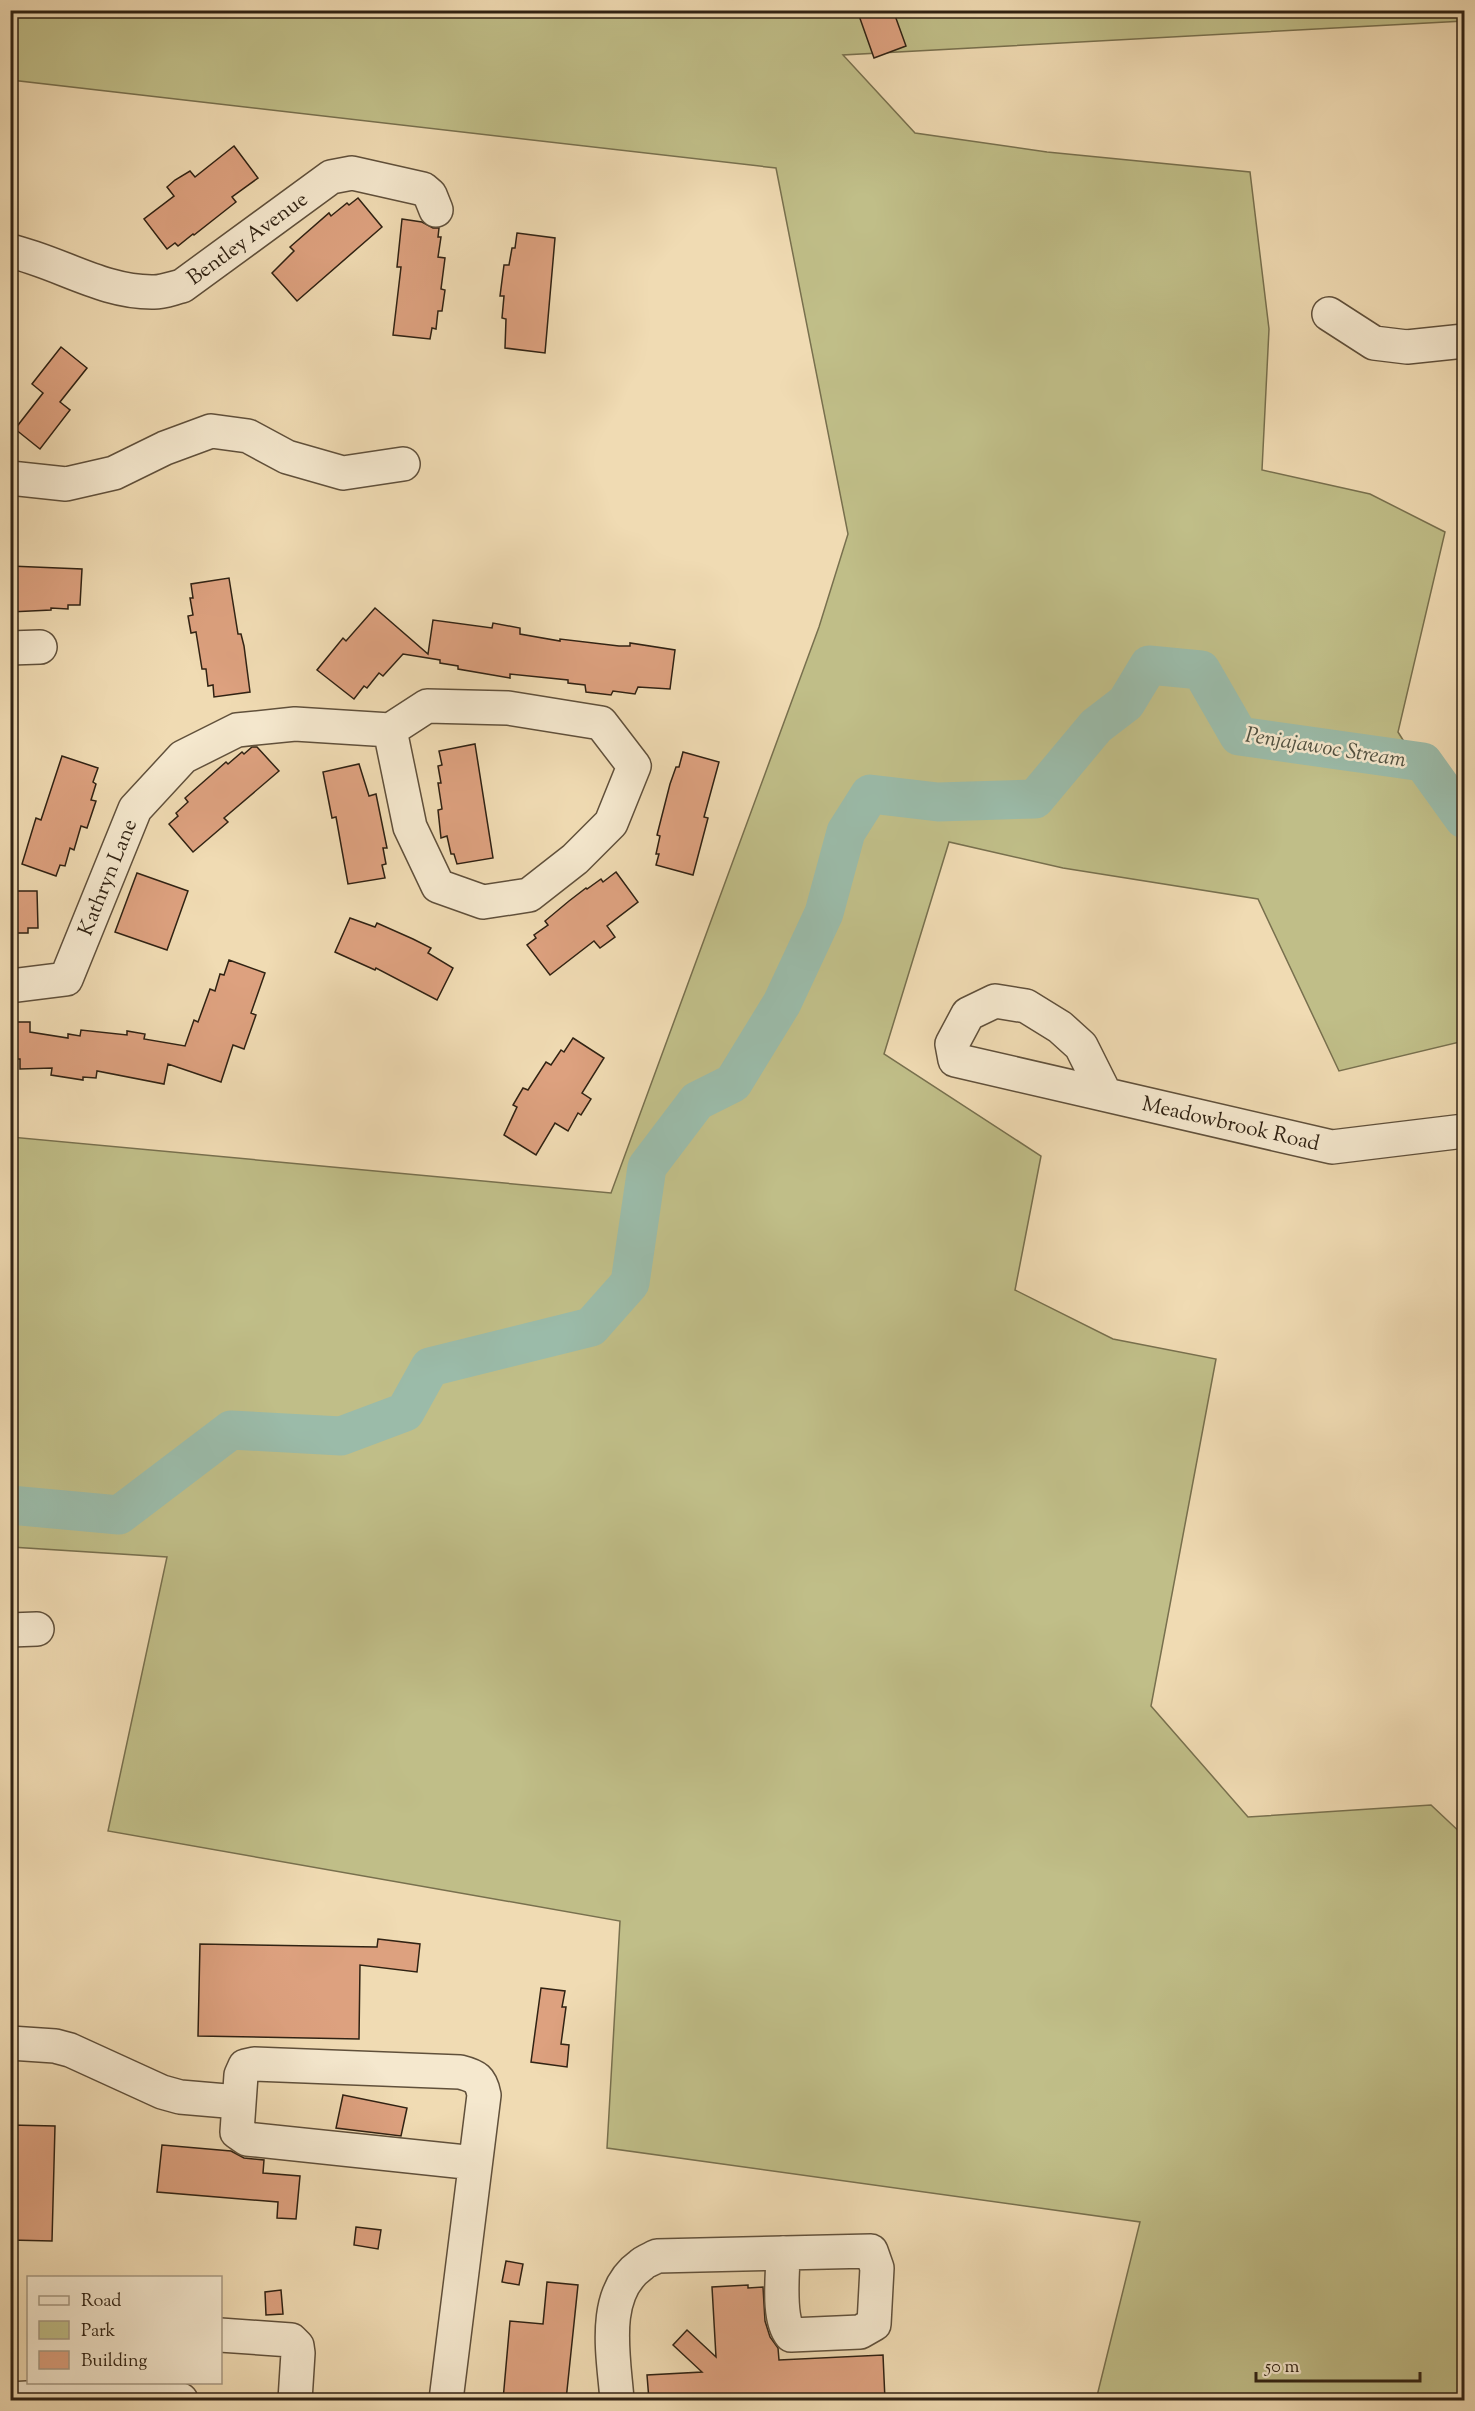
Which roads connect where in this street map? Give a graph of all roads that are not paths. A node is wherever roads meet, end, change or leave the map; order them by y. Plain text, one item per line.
1 (436, 210) dead end
2 (10, 251) edge
3 (1329, 314) dead end
4 (1464, 341) edge
5 (403, 464) dead end
6 (10, 478) edge
7 (390, 730) junction
8 (10, 986) edge
9 (1105, 1094) dead end
10 (1464, 1131) edge
11 (10, 2043) edge
12 (238, 2102) junction
13 (475, 2163) junction
14 (783, 2253) dead end
15 (222, 2335) edge
16 (186, 2384) edge
17 (96, 2397) edge
18 (10, 2399) edge
19 (181, 2400) edge
20 (185, 2400) edge
21 (295, 2400) edge
22 (446, 2400) edge
23 (617, 2400) edge

1 - 2 street, Bentley Avenue
3 - 4 street
5 - 6 street
7 - 7 street
7 - 8 street, Kathryn Lane
9 - 10 street, Meadowbrook Road
11 - 12 street
12 - 13 street
12 - 13 street
13 - 22 street
14 - 23 street
15 - 21 street
16 - 20 street
17 - 18 street
17 - 19 street

